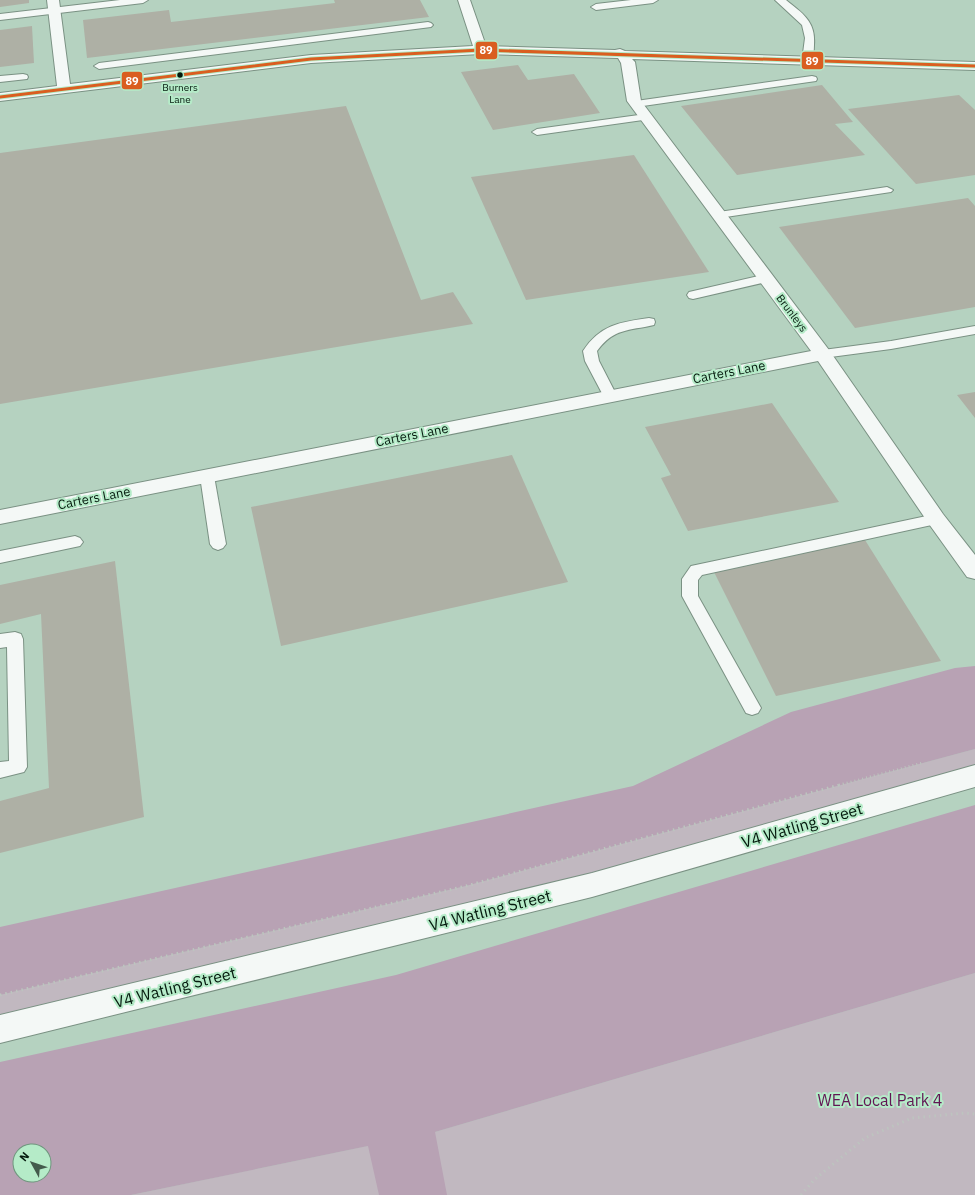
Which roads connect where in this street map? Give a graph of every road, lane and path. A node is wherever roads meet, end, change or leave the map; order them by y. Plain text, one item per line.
1 (143, 0) edge
2 (464, 0) edge
3 (653, 0) edge
4 (780, 0) edge
5 (53, 5) edge
6 (596, 7) dead end
7 (0, 17) edge
8 (428, 25) dead end
9 (271, 45) junction
10 (481, 50) junction
11 (620, 53) junction
12 (807, 61) junction
13 (281, 62) junction
14 (99, 66) dead end
15 (975, 66) edge
16 (23, 77) dead end
17 (0, 79) edge
18 (812, 79) dead end
19 (64, 88) junction
20 (0, 97) edge
21 (641, 110) junction
22 (537, 132) dead end
23 (887, 190) dead end
24 (719, 215) junction
25 (767, 278) junction
26 (693, 295) dead end
27 (649, 322) dead end
28 (975, 330) edge
29 (823, 354) junction
30 (610, 396) junction
31 (206, 476) junction
32 (0, 517) edge
33 (936, 519) junction
34 (76, 542) dead end
35 (218, 544) dead end
36 (0, 557) edge
37 (975, 570) edge
38 (0, 641) edge
39 (752, 708) dead end
40 (929, 762) dead end
41 (0, 770) edge
42 (975, 776) edge
43 (0, 995) edge
44 (0, 1029) edge
45 (975, 1114) edge
46 (801, 1195) edge

1 - 5 lane
2 - 10 street
3 - 6 lane
4 - 12 lane
5 - 7 lane
5 - 19 street
8 - 9 lane
9 - 13 lane
9 - 14 lane
10 - 11 street
10 - 13 street
11 - 12 street
11 - 21 street, Brunleys
12 - 15 street
13 - 19 street
16 - 17 lane
18 - 21 lane
19 - 20 street
21 - 22 lane
21 - 24 street, Brunleys
23 - 24 lane
24 - 25 street, Brunleys
25 - 26 lane
25 - 29 street, Brunleys
27 - 30 lane
28 - 29 lane
29 - 30 street, Carters Lane
29 - 33 street, Brunleys
30 - 31 street, Carters Lane
31 - 32 street, Carters Lane
31 - 35 lane
33 - 37 street, Brunleys
33 - 39 lane
34 - 36 lane
38 - 41 lane
40 - 43 path
42 - 44 street, V4 Watling Street
45 - 46 path

